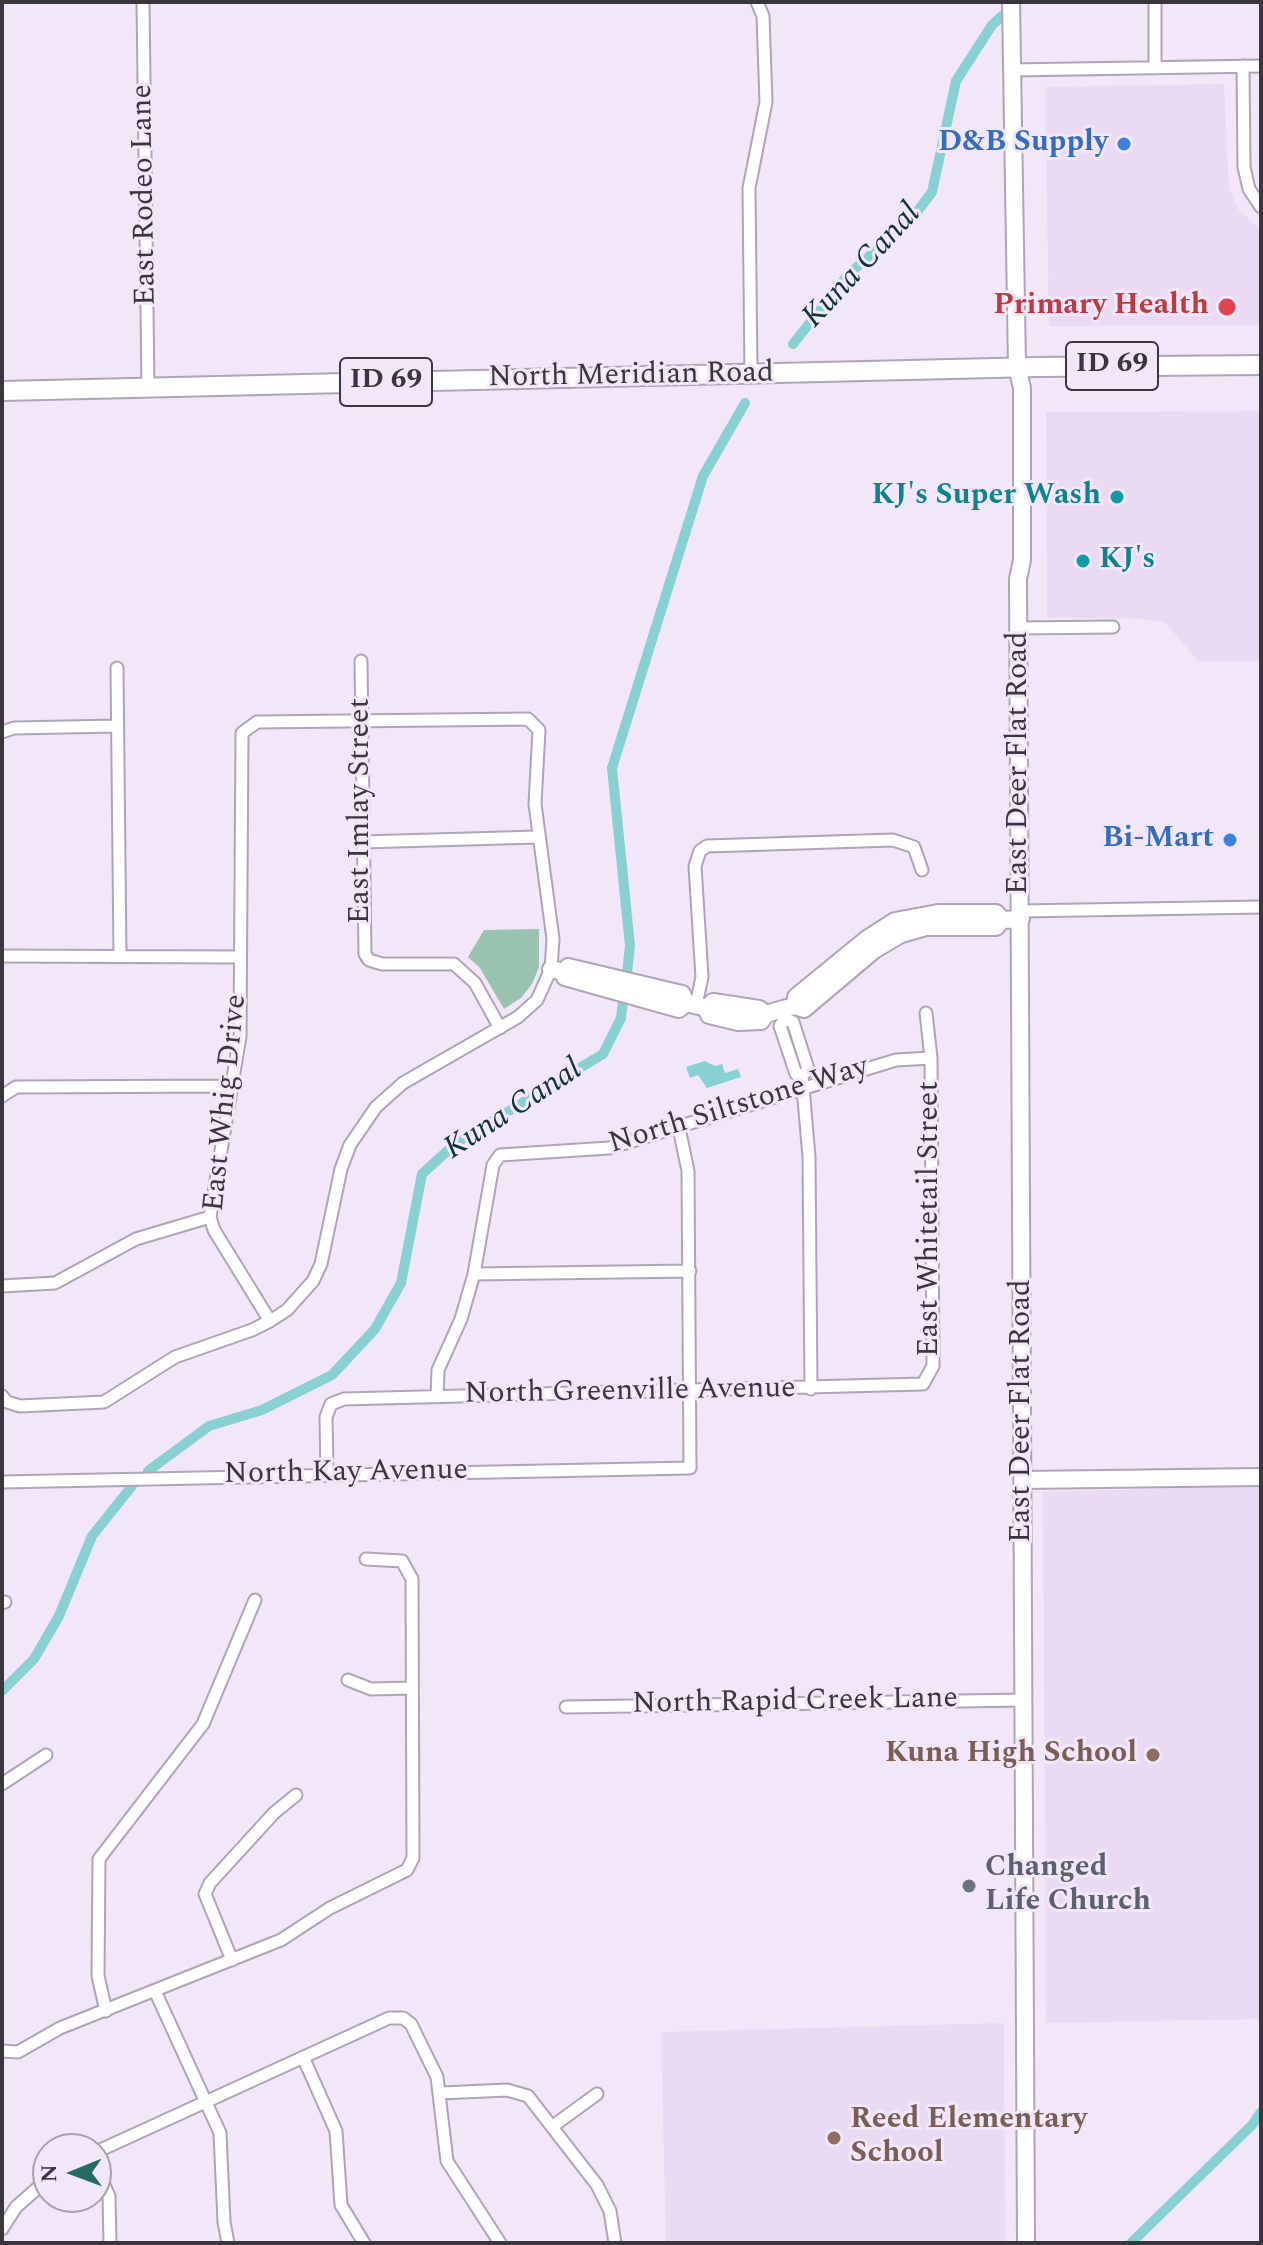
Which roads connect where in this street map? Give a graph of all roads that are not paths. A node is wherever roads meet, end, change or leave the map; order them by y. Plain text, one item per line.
1 (143, 2) edge
2 (757, 2) edge
3 (1011, 2) edge
4 (1155, 2) edge
5 (1243, 66) junction
6 (1261, 66) edge
7 (1155, 68) junction
8 (1012, 70) junction
9 (1261, 207) edge
10 (1261, 365) edge
11 (1017, 367) junction
12 (751, 374) junction
13 (148, 388) junction
14 (2, 391) edge
15 (1113, 627) dead end
16 (1019, 628) junction
17 (361, 661) dead end
18 (117, 668) dead end
19 (361, 720) junction
20 (117, 726) junction
21 (2, 732) edge
22 (538, 837) junction
23 (362, 842) junction
24 (922, 870) dead end
25 (1261, 907) edge
26 (1020, 915) junction
27 (2, 956) edge
28 (120, 956) junction
29 (240, 957) junction
30 (558, 970) junction
31 (696, 1005) junction
32 (787, 1011) junction
33 (926, 1013) dead end
34 (500, 1028) junction
35 (931, 1058) junction
36 (803, 1082) junction
37 (230, 1086) junction
38 (3, 1094) edge
39 (679, 1128) junction
40 (210, 1217) junction
41 (690, 1271) junction
42 (474, 1274) junction
43 (2, 1286) edge
44 (270, 1321) junction
45 (928, 1380) joint
46 (811, 1389) junction
47 (690, 1392) junction
48 (437, 1397) junction
49 (5, 1399) edge
50 (327, 1474) junction
51 (1261, 1477) edge
52 (1023, 1480) junction
53 (2, 1482) edge
54 (366, 1559) dead end
55 (255, 1600) dead end
56 (348, 1680) dead end
57 (412, 1688) junction
58 (1025, 1700) junction
59 (566, 1707) dead end
60 (46, 1755) dead end
61 (2, 1784) edge
62 (296, 1795) dead end
63 (232, 1960) junction
64 (155, 1991) junction
65 (106, 2011) junction
66 (2, 2051) edge
67 (303, 2057) junction
68 (441, 2093) junction
69 (597, 2094) dead end
70 (205, 2102) junction
71 (553, 2126) junction
72 (112, 2145) edge
73 (32, 2193) edge
74 (109, 2213) edge
75 (3, 2226) edge
76 (110, 2243) edge
77 (228, 2243) edge
78 (364, 2243) edge
79 (500, 2243) edge
80 (615, 2243) edge
81 (1026, 2243) edge

1 - 13 street, East Rodeo Lane
2 - 12 street
3 - 8 main road, East Deer Flat Road
4 - 7 street
5 - 6 street
5 - 7 street
5 - 9 street
7 - 8 street
8 - 11 main road, East Deer Flat Road
10 - 11 main road, North Meridian Road / ID 69
11 - 12 main road, North Meridian Road / ID 69
11 - 16 main road, East Deer Flat Road
12 - 13 main road, North Meridian Road / ID 69
13 - 14 main road, North Meridian Road / ID 69
15 - 16 street
16 - 26 main road, East Deer Flat Road
17 - 19 street, East Imlay Street
18 - 20 street
19 - 22 street
19 - 23 street, East Imlay Street
19 - 29 street, East Whig Drive
20 - 21 street
20 - 28 street
22 - 23 street
22 - 30 street
23 - 34 street, East Imlay Street
24 - 31 street
25 - 26 street
26 - 32 main road
26 - 52 main road, East Deer Flat Road
27 - 28 street
28 - 29 street
29 - 37 street, East Whig Drive
30 - 31 main road
30 - 34 street
31 - 32 main road
32 - 36 street
33 - 35 street, East Whitetail Street
34 - 44 street
35 - 36 street, North Siltstone Way
35 - 45 street, East Whitetail Street
36 - 39 street, North Siltstone Way
36 - 46 street
37 - 38 street
37 - 40 street, East Whig Drive
39 - 41 street
39 - 42 street, North Siltstone Way
40 - 43 street
40 - 44 street, East Whig Drive
41 - 42 street
41 - 47 street
42 - 48 street
44 - 49 street
45 - 46 street, North Greenville Avenue
46 - 47 street, North Greenville Avenue
47 - 48 street, North Greenville Avenue
47 - 50 street, North Kay Avenue
48 - 50 street, North Greenville Avenue
50 - 53 street, North Kay Avenue
51 - 52 main road
52 - 58 main road, East Deer Flat Road
54 - 57 street
55 - 65 street
56 - 57 street
57 - 63 street
58 - 59 street, North Rapid Creek Lane
58 - 81 main road, East Deer Flat Road
60 - 61 street
62 - 63 street
63 - 64 street
64 - 65 street
64 - 70 street
65 - 66 street
67 - 68 street
67 - 70 street
67 - 78 street
68 - 71 street
68 - 79 street
69 - 71 street
70 - 72 street
70 - 77 street
71 - 80 street
73 - 75 street
74 - 76 street

